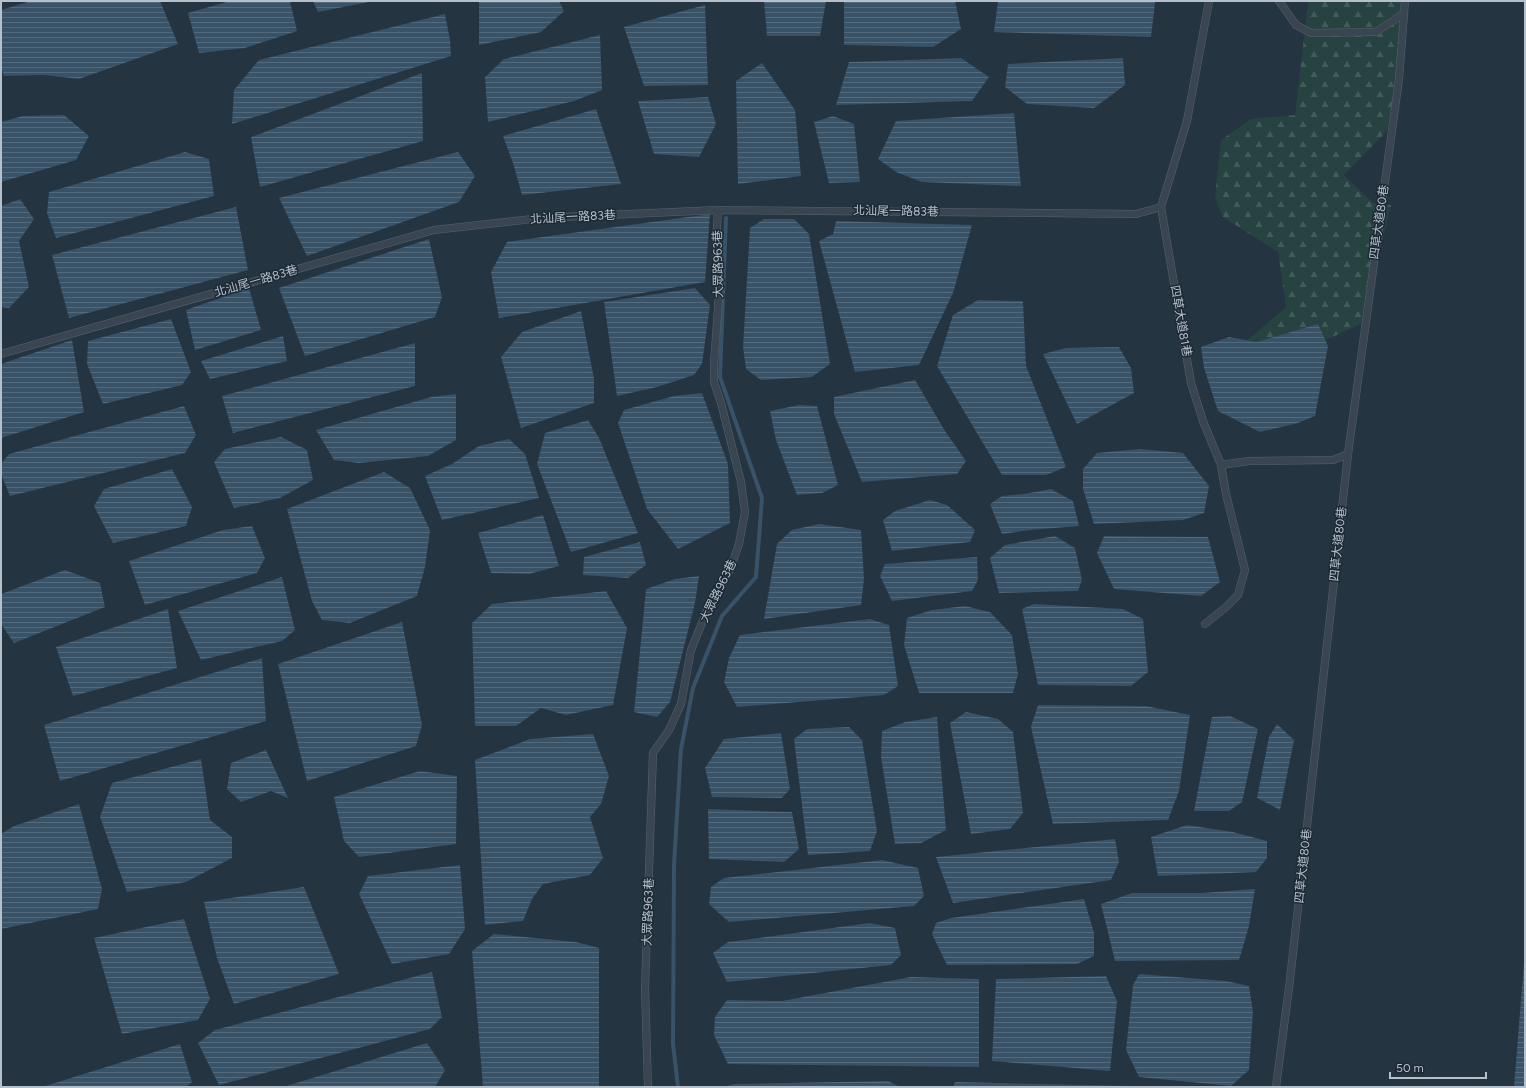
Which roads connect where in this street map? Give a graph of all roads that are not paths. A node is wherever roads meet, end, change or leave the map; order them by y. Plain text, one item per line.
1 (1209, 1) edge
2 (1279, 1) edge
3 (1405, 1) edge
4 (1404, 14) junction
5 (1161, 207) junction
6 (718, 210) junction
7 (1, 354) edge
8 (1348, 454) junction
9 (1221, 465) junction
10 (1205, 624) dead end
11 (648, 1087) edge
12 (1276, 1087) edge

1 - 5 lane, 四草大道81巷
2 - 4 lane
3 - 4 lane, 四草大道80巷
4 - 8 lane, 四草大道80巷
5 - 6 lane, 北汕尾一路83巷
5 - 9 lane, 四草大道81巷
6 - 7 lane, 北汕尾一路83巷
6 - 11 lane, 大眾路963巷
8 - 9 lane
8 - 12 lane, 四草大道80巷
9 - 10 lane, 四草大道81巷

